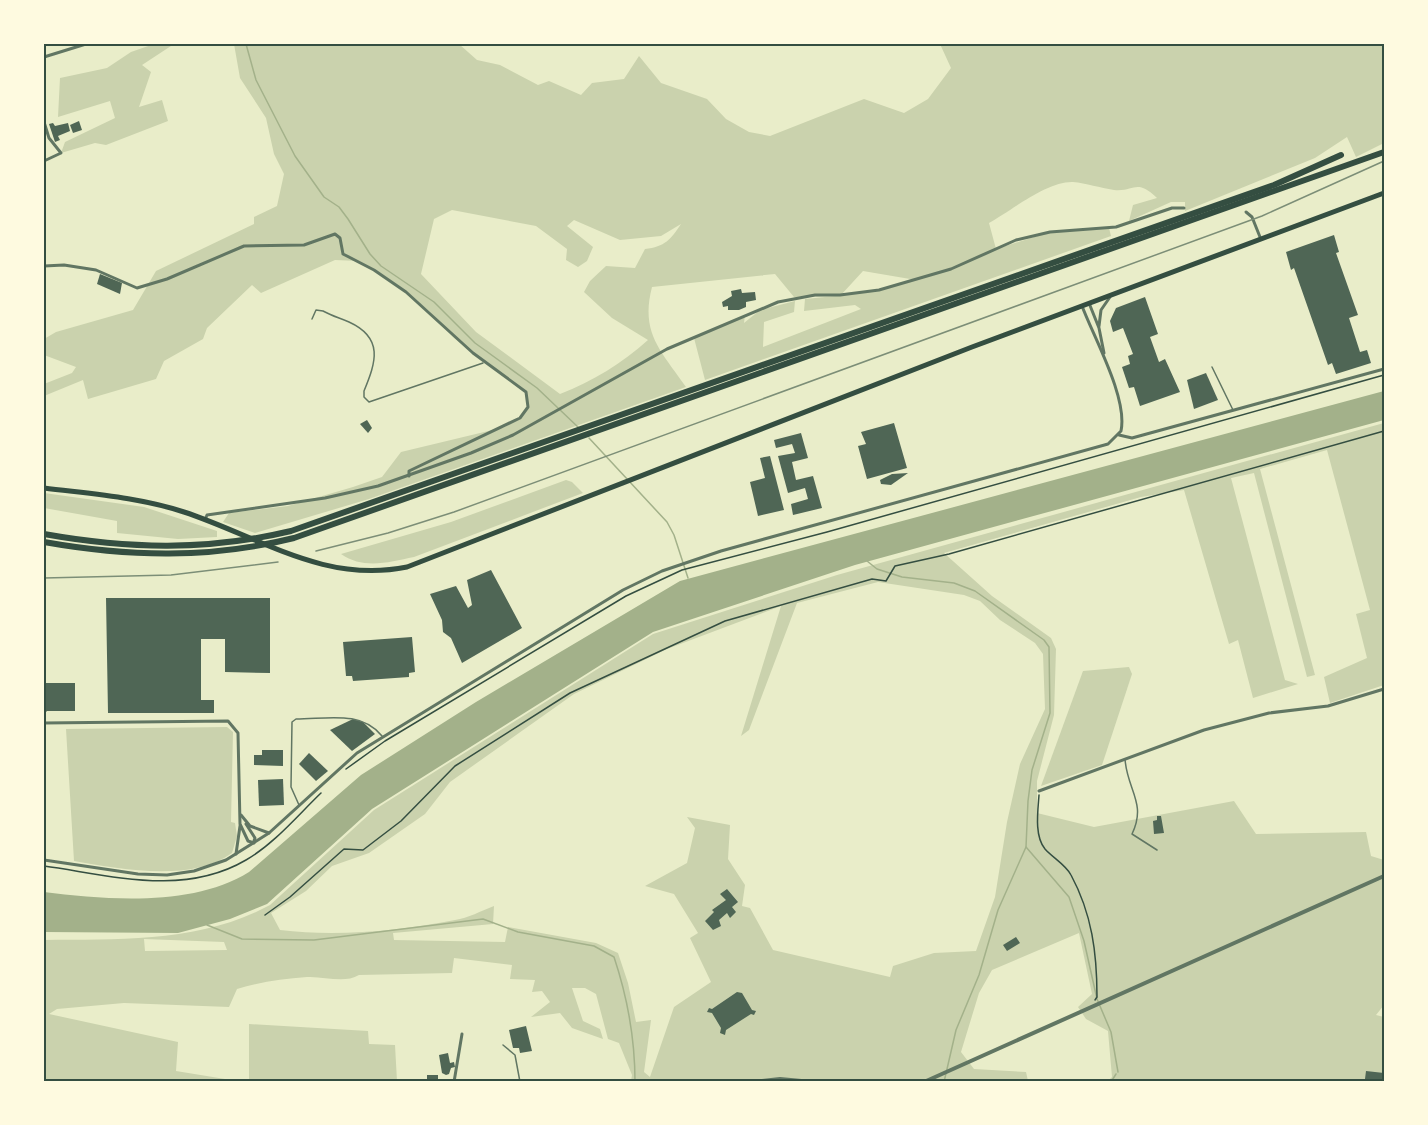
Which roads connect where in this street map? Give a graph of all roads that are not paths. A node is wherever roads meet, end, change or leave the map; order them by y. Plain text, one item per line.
1 (86, 44) edge
2 (44, 57) edge
3 (44, 124) edge
4 (1384, 152) edge
5 (1341, 155) dead end
6 (44, 161) edge
7 (1384, 193) edge
8 (1185, 208) dead end
9 (1246, 212) dead end
10 (1260, 237) junction
11 (44, 266) edge
12 (1112, 295) junction
13 (1089, 303) junction
14 (1082, 306) junction
15 (312, 319) dead end
16 (1099, 328) junction
17 (1104, 358) junction
18 (485, 362) junction
19 (1212, 367) dead end
20 (1384, 369) edge
21 (1233, 411) junction
22 (1119, 435) junction
23 (409, 476) junction
24 (44, 488) edge
25 (205, 520) junction
26 (44, 534) edge
27 (44, 542) edge
28 (1384, 689) edge
29 (44, 723) edge
30 (382, 736) junction
31 (1125, 759) junction
32 (1039, 791) road end
33 (299, 805) junction
34 (240, 813) junction
35 (245, 822) junction
36 (240, 824) junction
37 (269, 833) junction
38 (254, 843) junction
39 (1157, 850) dead end
40 (236, 854) junction
41 (44, 860) edge
42 (1384, 876) edge
43 (462, 1034) dead end
44 (503, 1045) dead end
45 (454, 1082) edge
46 (519, 1082) edge
47 (754, 1082) edge
48 (812, 1082) edge
49 (924, 1082) edge

1 - 2 street
3 - 6 street
4 - 27 highway
5 - 26 highway
7 - 10 main road
8 - 23 street
9 - 10 street
10 - 12 main road
11 - 18 street
12 - 13 main road
12 - 16 street
13 - 14 main road
13 - 16 street
14 - 17 street
14 - 25 main road
15 - 18 lane
16 - 17 street
17 - 22 street
18 - 23 street
19 - 21 lane
20 - 21 street
21 - 22 street
22 - 30 street
23 - 25 street
24 - 25 main road
28 - 31 street
29 - 34 street
30 - 33 street
30 - 33 lane
31 - 32 street
31 - 39 lane
33 - 37 street
34 - 35 street
34 - 36 street
35 - 37 street
35 - 38 street
36 - 38 street
36 - 40 street
37 - 38 street
38 - 40 street
40 - 41 street
42 - 49 street
43 - 45 street
44 - 46 lane
47 - 48 street

